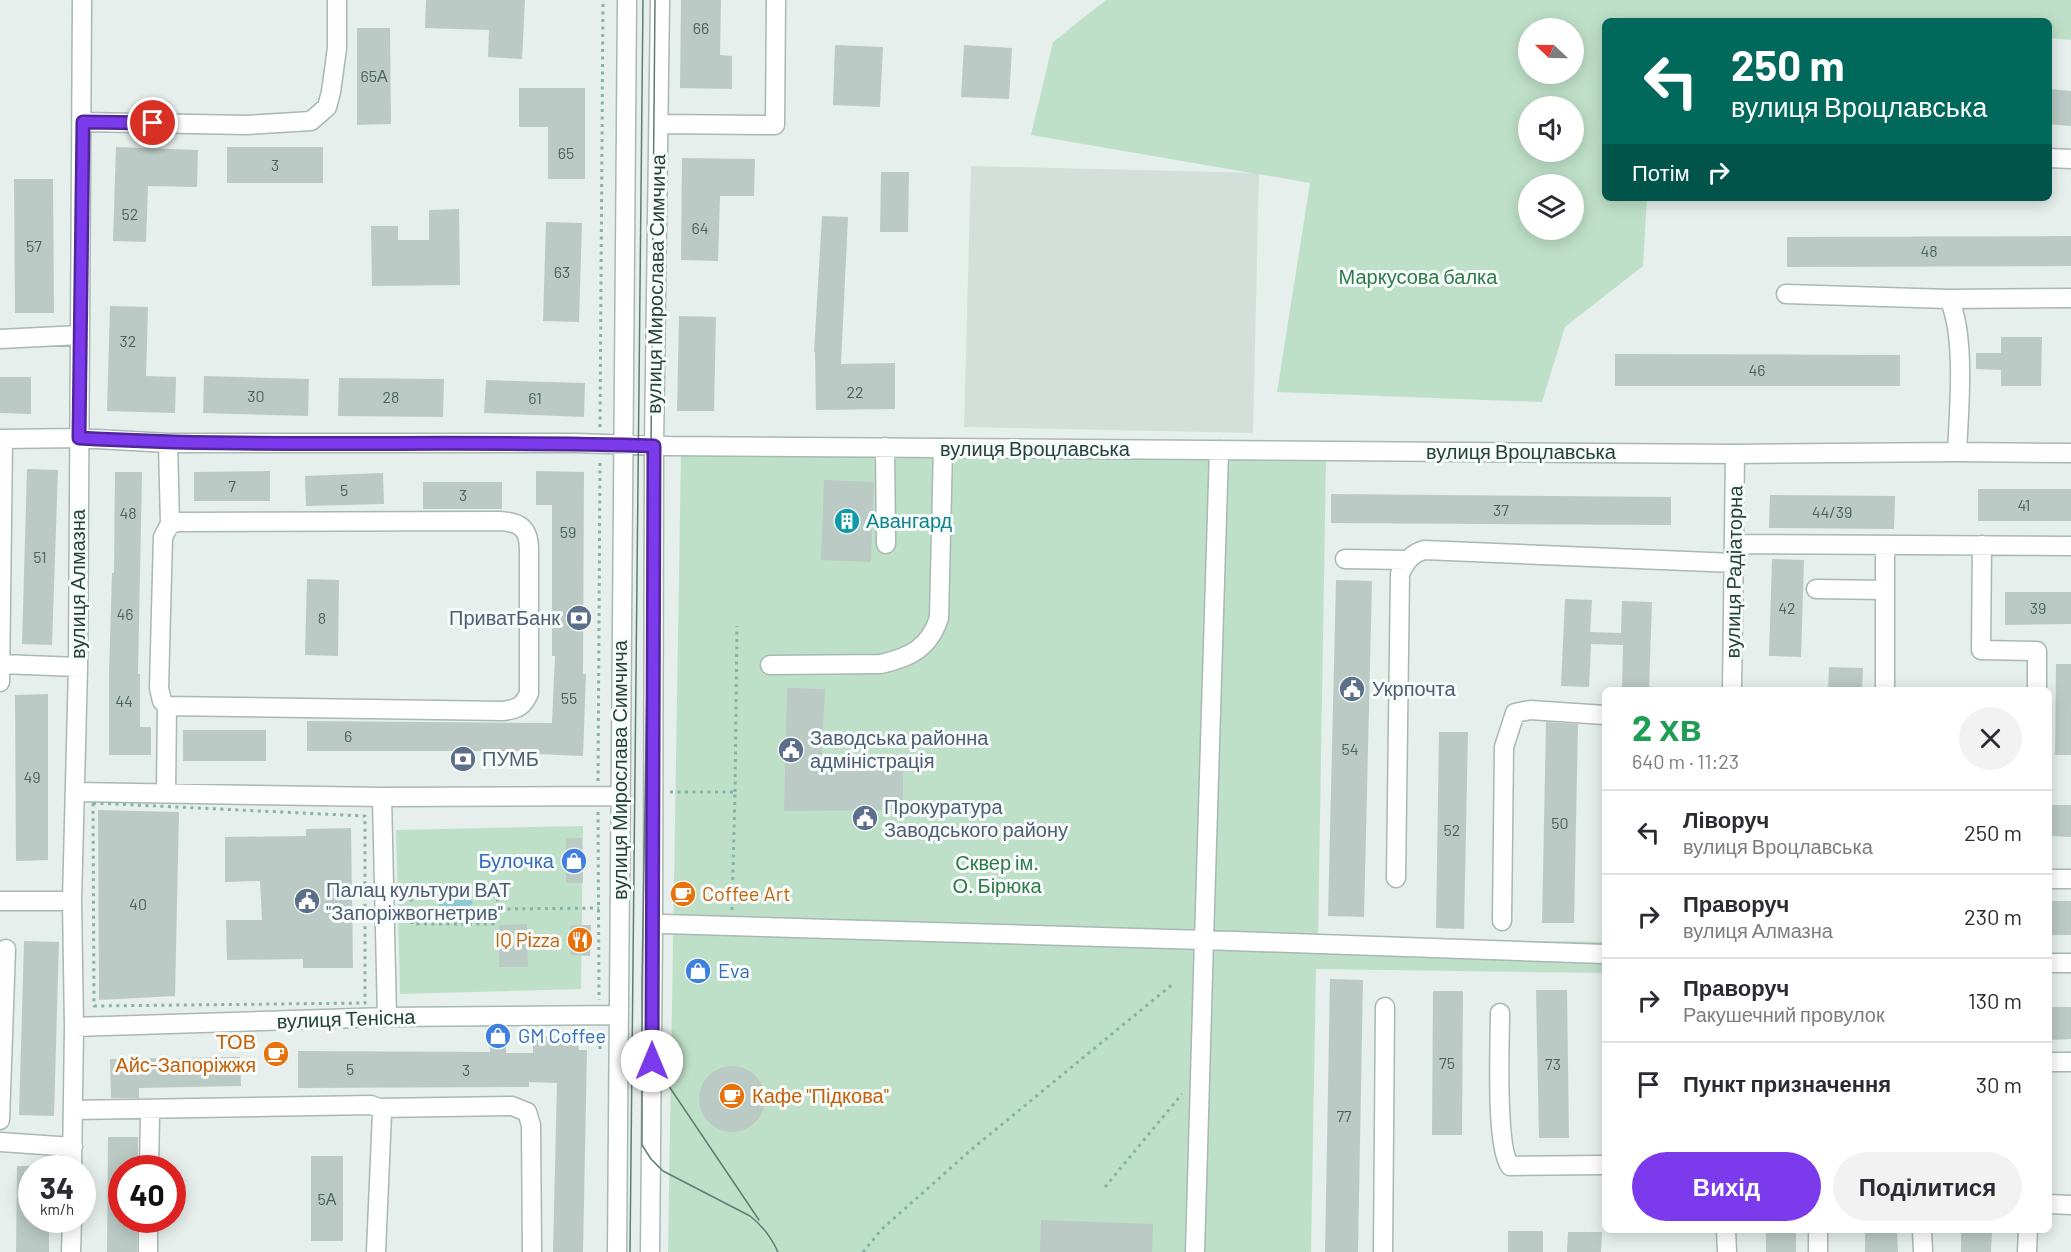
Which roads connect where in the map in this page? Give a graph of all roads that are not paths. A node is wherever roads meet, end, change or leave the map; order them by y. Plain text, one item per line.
1 (82, 0) edge
2 (337, 0) edge
3 (627, 0) edge
4 (660, 0) edge
5 (776, 0) edge
6 (83, 122) junction
7 (659, 124) junction
8 (2052, 158) edge
9 (2071, 159) edge
10 (1786, 294) dead end
11 (2071, 298) edge
12 (1949, 299) junction
13 (80, 335) junction
14 (0, 339) edge
15 (79, 438) junction
16 (1, 439) edge
17 (168, 443) junction
18 (622, 445) junction
19 (654, 446) junction
20 (885, 447) junction
21 (943, 448) junction
22 (1219, 450) junction
23 (1958, 452) junction
24 (2071, 453) edge
25 (1735, 454) junction
26 (170, 524) junction
27 (886, 544) dead end
28 (1734, 544) junction
29 (1884, 545) junction
30 (1982, 545) junction
31 (2071, 546) edge
32 (1345, 559) dead end
33 (1408, 560) junction
34 (1734, 563) junction
35 (1816, 589) dead end
36 (1885, 590) junction
37 (1, 664) edge
38 (770, 665) dead end
39 (78, 668) junction
40 (0, 682) edge
41 (1732, 687) edge
42 (1885, 687) edge
43 (2037, 687) edge
44 (167, 706) junction
45 (1602, 715) edge
46 (76, 792) junction
47 (166, 793) junction
48 (620, 796) junction
49 (382, 797) junction
50 (1396, 878) dead end
51 (2052, 879) edge
52 (2071, 879) edge
53 (72, 900) junction
54 (0, 901) edge
55 (1502, 921) dead end
56 (664, 924) dead end
57 (1204, 940) junction
58 (6, 949) dead end
59 (1602, 954) edge
60 (2052, 963) edge
61 (2071, 963) edge
62 (1385, 1007) dead end
63 (1500, 1013) dead end
64 (619, 1015) junction
65 (387, 1017) junction
66 (74, 1027) junction
67 (2052, 1062) edge
68 (2071, 1062) edge
69 (379, 1108) junction
70 (73, 1110) junction
71 (152, 1110) junction
72 (0, 1120) edge
73 (0, 1142) edge
74 (72, 1147) junction
75 (72, 1155) edge
76 (149, 1155) edge
77 (1602, 1165) edge
78 (2052, 1204) edge
79 (2071, 1205) edge
80 (72, 1233) edge
81 (148, 1233) edge
82 (1726, 1233) edge
83 (1818, 1233) edge
84 (1922, 1233) edge
85 (2028, 1233) edge
86 (71, 1252) edge
87 (148, 1252) edge
88 (376, 1252) edge
89 (531, 1252) edge
90 (617, 1252) edge
91 (650, 1252) edge
92 (1195, 1252) edge
93 (1383, 1252) edge
94 (1727, 1252) edge
95 (1818, 1252) edge
96 (1923, 1252) edge
97 (2027, 1252) edge

1 - 6 street, вулиця Алмазна
2 - 6 street
3 - 18 street, вулиця Мирослава Симчича
4 - 7 street, вулиця Мирослава Симчича
5 - 7 street
6 - 13 street, вулиця Алмазна
7 - 19 street, вулиця Мирослава Симчича
8 - 9 street
10 - 12 street
11 - 12 street
12 - 23 street
13 - 14 street
13 - 15 street, вулиця Алмазна
15 - 16 street, вулиця Вроцлавська
15 - 17 street, вулиця Вроцлавська
15 - 39 street, вулиця Алмазна
16 - 37 street
17 - 18 street, вулиця Вроцлавська
17 - 26 street
18 - 19 street, вулиця Вроцлавська
18 - 48 street, вулиця Мирослава Симчича
19 - 20 street, вулиця Вроцлавська
19 - 91 street, вулиця Мирослава Симчича
20 - 21 street, вулиця Вроцлавська
20 - 27 street
21 - 22 street, вулиця Вроцлавська
21 - 38 street
22 - 25 street, вулиця Вроцлавська
22 - 57 street
23 - 24 street, вулиця Вроцлавська
23 - 25 street, вулиця Вроцлавська
25 - 28 street, вулиця Радіаторна
26 - 44 street
26 - 44 street
28 - 29 street
28 - 34 street, вулиця Радіаторна
29 - 30 street
29 - 36 street
30 - 31 street
30 - 43 street
32 - 33 street
33 - 34 street
33 - 50 street
34 - 41 street, вулиця Радіаторна
35 - 36 street
36 - 42 street
37 - 39 street
37 - 40 street
39 - 46 street, вулиця Алмазна
44 - 47 street
45 - 55 street
46 - 47 street
46 - 53 street, вулиця Алмазна
47 - 49 street
48 - 49 street
48 - 64 street, вулиця Мирослава Симчича
49 - 65 street
51 - 52 street
53 - 54 street
53 - 66 street, вулиця Алмазна
56 - 57 street
57 - 59 street
57 - 92 street
58 - 72 street
60 - 61 street
62 - 93 street
63 - 77 street
64 - 65 street, вулиця Тенісна
64 - 90 street, вулиця Мирослава Симчича
65 - 66 street, вулиця Тенісна
66 - 70 street, вулиця Алмазна
67 - 68 street
69 - 71 street
69 - 88 street
69 - 89 street
70 - 71 street
70 - 74 street, вулиця Алмазна
71 - 76 street
73 - 74 street
74 - 75 street, вулиця Алмазна
78 - 79 street
80 - 86 street
81 - 87 street
82 - 94 street
83 - 95 street
84 - 96 street
85 - 97 street

